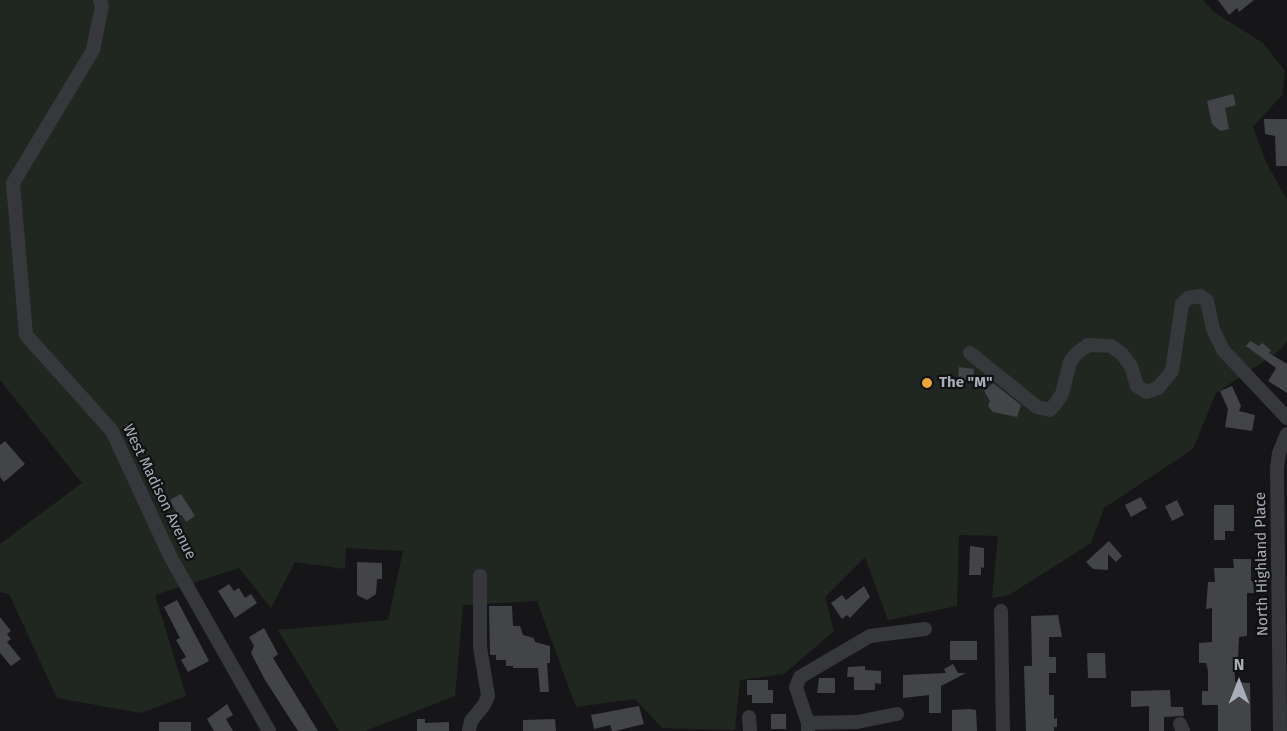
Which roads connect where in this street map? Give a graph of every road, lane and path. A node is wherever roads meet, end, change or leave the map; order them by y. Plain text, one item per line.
1 (100, 0) edge
2 (970, 352) dead end
3 (1287, 418) edge
4 (1287, 434) edge
5 (480, 576) dead end
6 (1001, 611) dead end
7 (926, 629) dead end
8 (897, 714) dead end
9 (808, 727) edge
10 (269, 731) edge
11 (469, 731) edge
12 (1003, 731) edge
13 (1280, 731) edge

1 - 10 street, West Madison Avenue
2 - 3 street
4 - 13 street, North Highland Place
5 - 11 street
6 - 12 street
7 - 9 street
8 - 9 street

